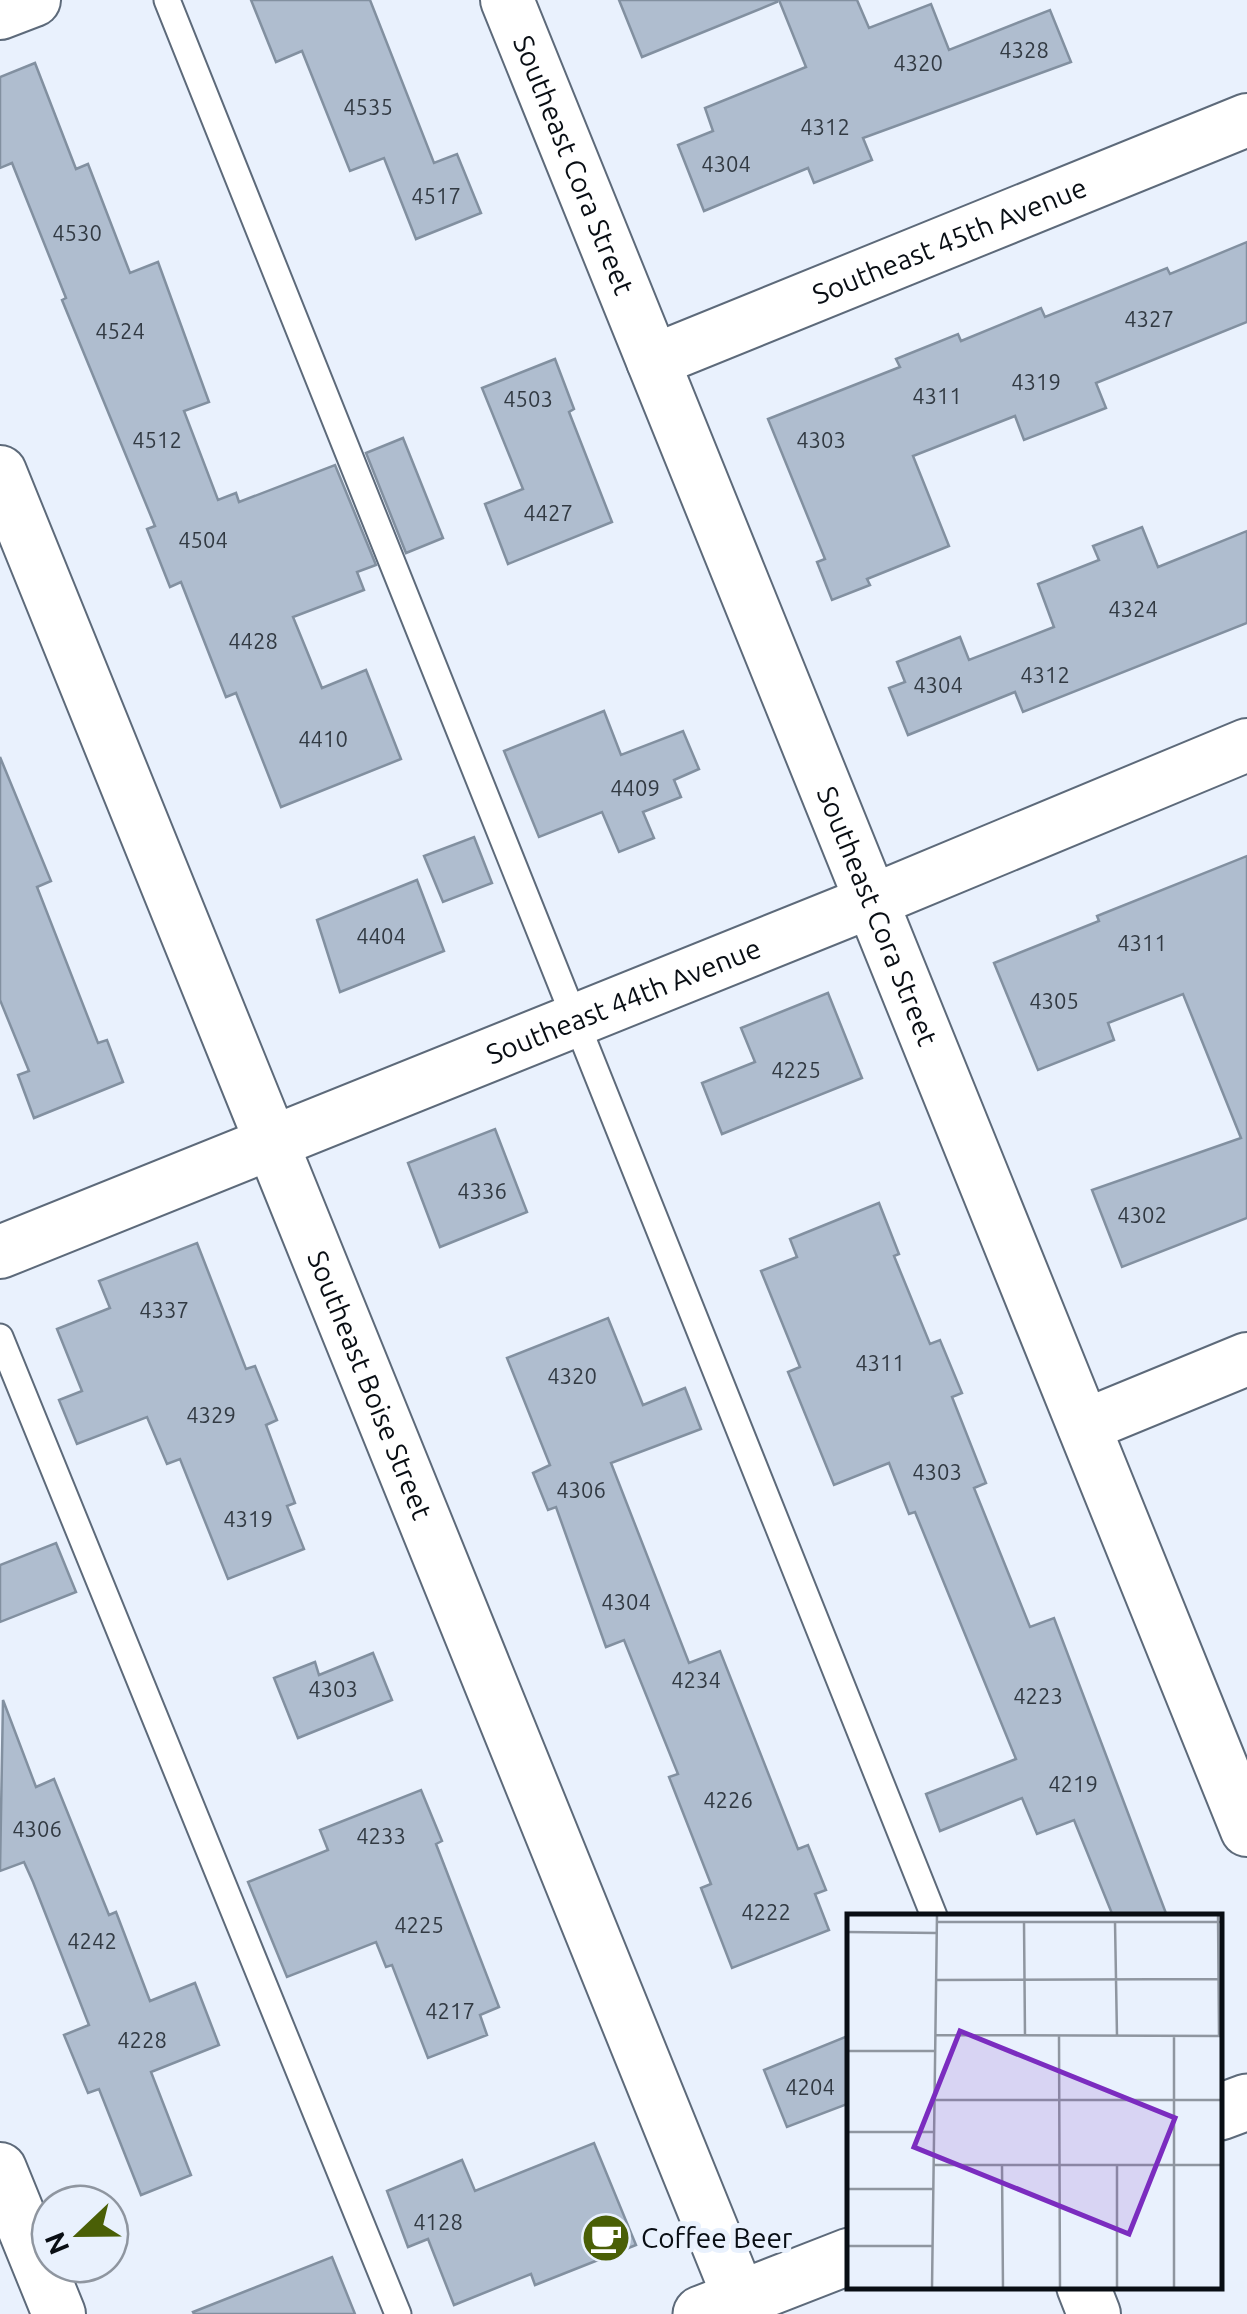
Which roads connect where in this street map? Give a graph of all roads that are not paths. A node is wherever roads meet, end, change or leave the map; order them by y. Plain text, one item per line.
1 (34, 0) edge
2 (166, 0) edge
3 (508, 0) edge
4 (0, 14) edge
5 (1247, 120) edge
6 (653, 361) junction
7 (0, 472) edge
8 (1247, 745) edge
9 (872, 902) junction
10 (574, 1021) junction
11 (269, 1142) junction
12 (0, 1252) edge
13 (0, 1338) edge
14 (1247, 1359) edge
15 (1084, 1426) junction
16 (1247, 1830) edge
17 (933, 1914) edge
18 (1247, 2102) edge
19 (1222, 2111) edge
20 (0, 2170) edge
21 (847, 2257) edge
22 (1084, 2289) edge
23 (721, 2306) edge
24 (58, 2314) edge
25 (398, 2314) edge
26 (1094, 2314) edge

1 - 4 street
2 - 10 lane
3 - 6 street, Southeast Cora Street
5 - 6 street, Southeast 45th Avenue
6 - 9 street, Southeast Cora Street
7 - 11 street, Southeast Boise Street
8 - 9 street, Southeast 44th Avenue
9 - 10 street, Southeast 44th Avenue
9 - 15 street, Southeast Cora Street
10 - 11 street, Southeast 44th Avenue
10 - 17 lane
11 - 12 street, Southeast 44th Avenue
11 - 23 street, Southeast Boise Street
13 - 25 lane
14 - 15 street
15 - 16 street, Southeast Cora Street
18 - 19 street
20 - 24 street
21 - 23 street
22 - 26 street

